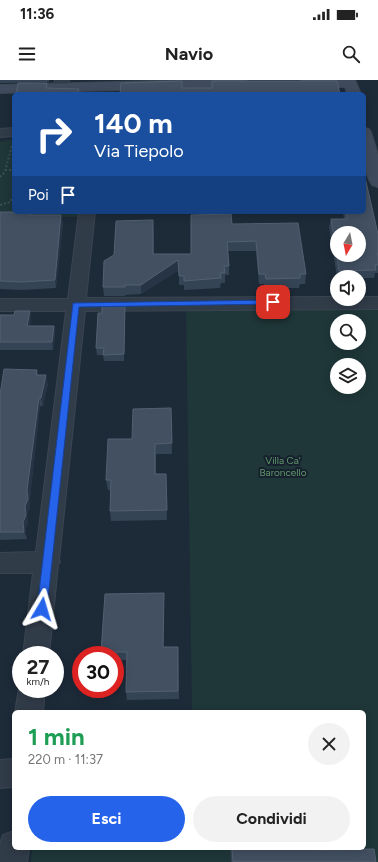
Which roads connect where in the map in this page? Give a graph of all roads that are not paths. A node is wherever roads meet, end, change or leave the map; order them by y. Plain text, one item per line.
1 (62, 83) edge
2 (252, 83) edge
3 (297, 83) edge
4 (351, 86) edge
5 (0, 89) edge
6 (100, 90) edge
7 (12, 132) edge
8 (0, 133) edge
9 (366, 139) edge
10 (377, 176) edge
11 (87, 214) edge
12 (378, 303) edge
13 (76, 304) junction
14 (0, 305) edge
15 (48, 562) junction
16 (0, 563) edge
17 (37, 646) edge
18 (31, 698) edge
19 (30, 710) edge
20 (12, 773) edge
21 (0, 774) edge
22 (14, 850) edge
23 (12, 862) edge

1 - 5 street
1 - 6 street
2 - 6 street
3 - 4 street
7 - 8 street
9 - 10 street
11 - 13 street
12 - 13 street
13 - 14 street
13 - 15 street
15 - 16 street
15 - 17 street
18 - 19 street
20 - 21 street
22 - 23 street

